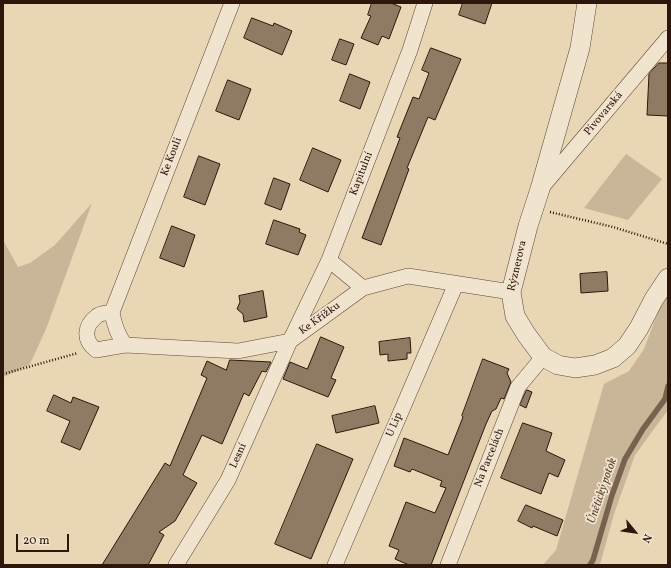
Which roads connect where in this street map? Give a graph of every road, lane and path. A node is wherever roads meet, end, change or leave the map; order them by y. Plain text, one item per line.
1 (232, 3) edge
2 (425, 3) edge
3 (587, 3) edge
4 (668, 38) edge
5 (540, 189) junction
6 (534, 208) junction
7 (668, 244) edge
8 (329, 260) junction
9 (668, 278) edge
10 (456, 284) junction
11 (363, 288) junction
12 (511, 292) junction
13 (112, 312) junction
14 (290, 341) junction
15 (125, 345) junction
16 (96, 350) junction
17 (544, 357) junction
18 (3, 374) edge
19 (176, 565) edge
20 (335, 565) edge
21 (448, 565) edge

1 - 13 street, Ke Kouli
2 - 8 street, Kapitulní
3 - 5 street, Rýznerova
4 - 5 street, Pivovarská
5 - 6 street, Rýznerova
6 - 7 path
6 - 12 street, Rýznerova
8 - 11 street
8 - 14 street, Kapitulní
9 - 17 street, Rýznerova
10 - 11 street, Ke Křížku
10 - 12 street, Ke Křížku
10 - 20 street, U Lip
11 - 14 street, Ke Křížku
12 - 17 street, Rýznerova
13 - 15 street
13 - 16 street
14 - 15 street, Ke Křížku
14 - 19 street, Lesní
15 - 16 street
16 - 18 path
17 - 21 street, Na Parcelách

